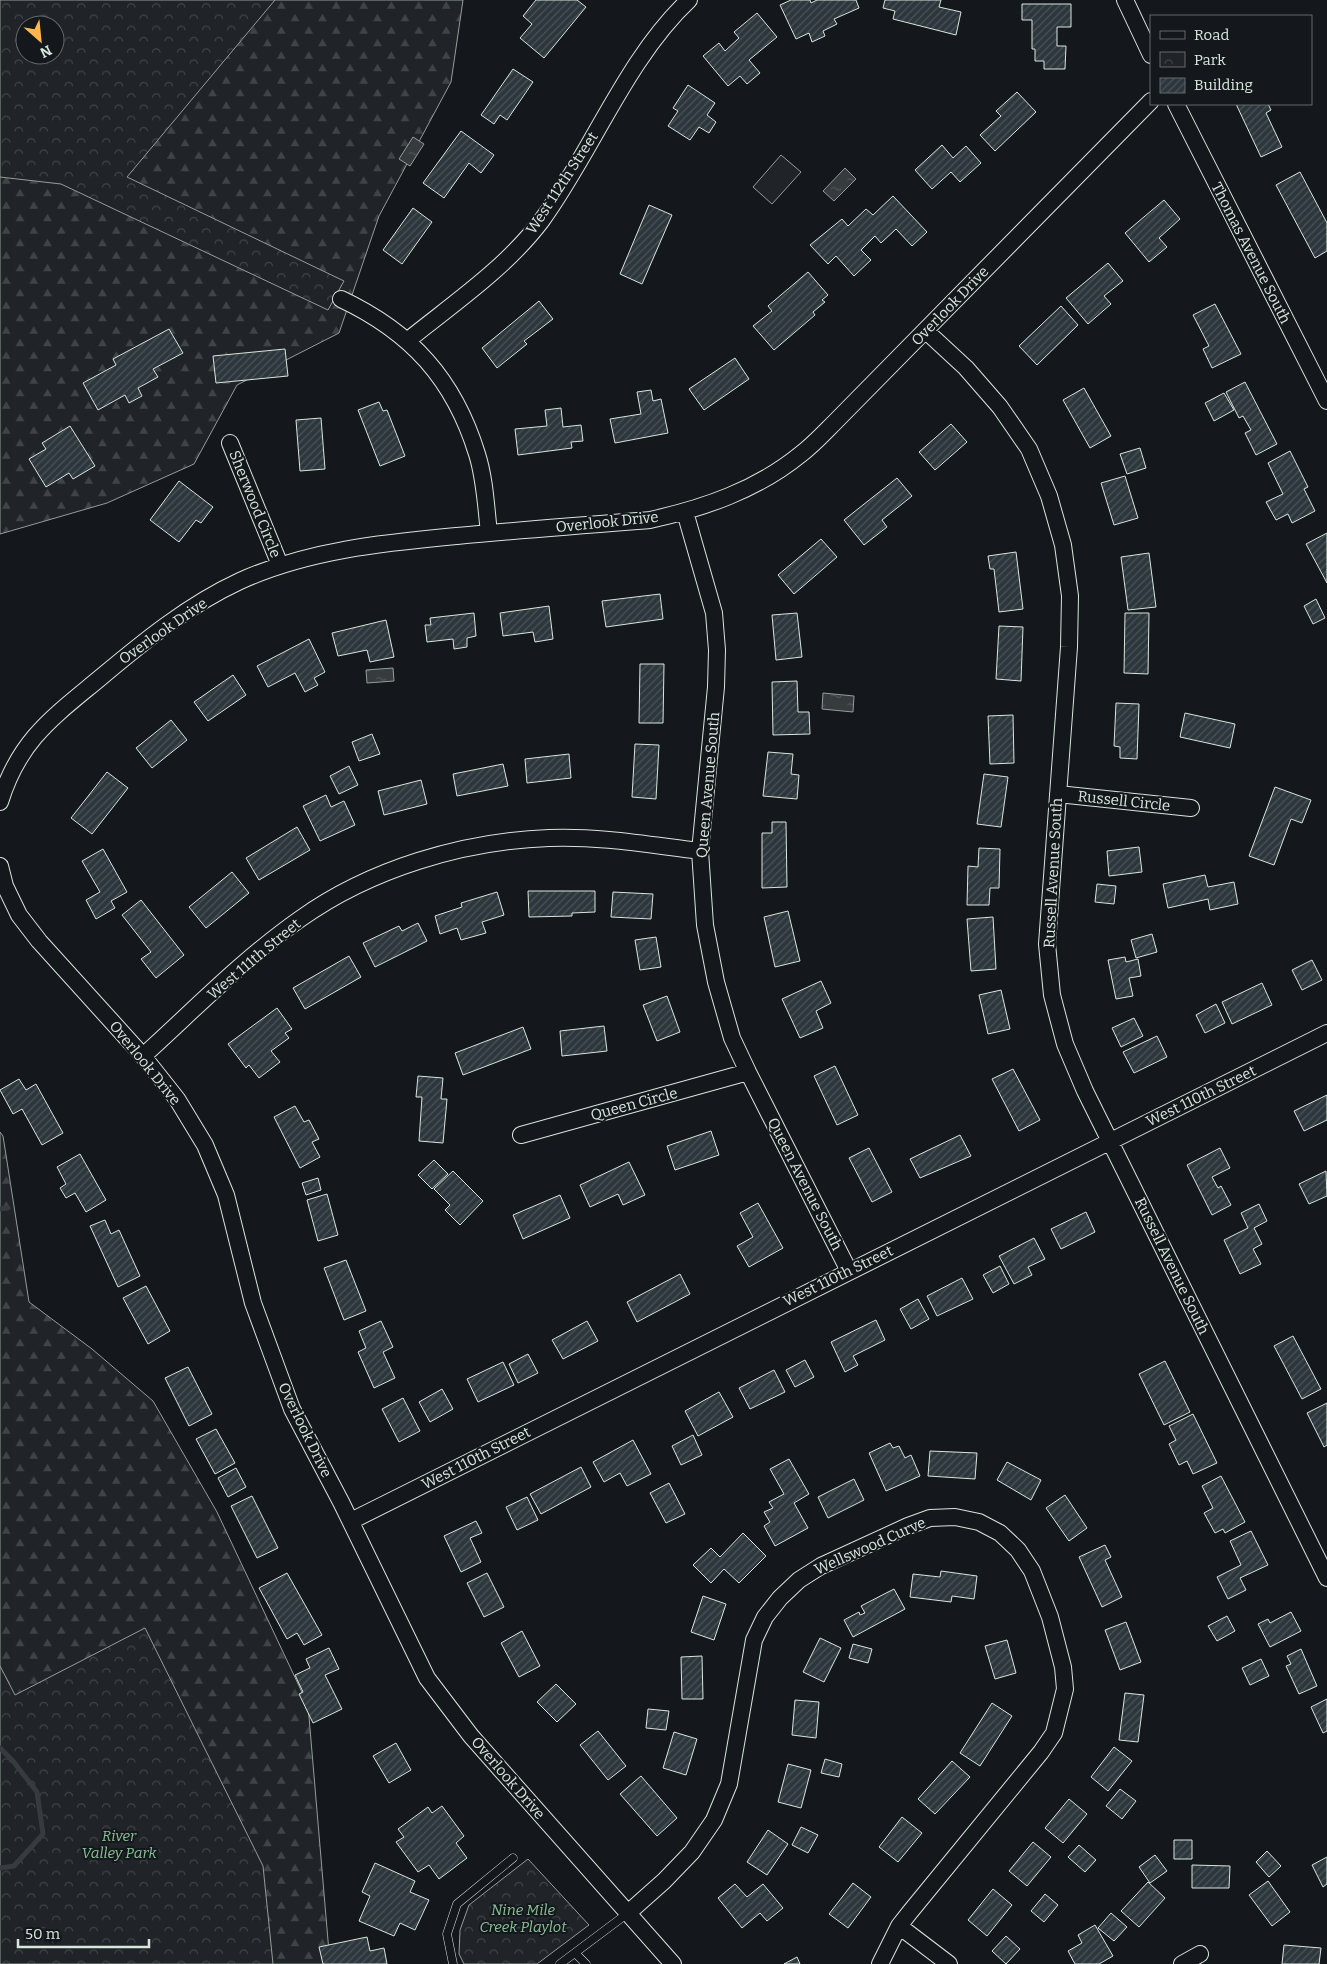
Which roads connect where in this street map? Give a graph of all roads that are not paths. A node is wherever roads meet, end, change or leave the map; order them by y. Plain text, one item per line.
1 (689, 0) edge
2 (1125, 0) edge
3 (1150, 54) edge
4 (1150, 102) edge
5 (1177, 105) edge
6 (342, 299) dead end
7 (926, 331) junction
8 (407, 341) junction
9 (1327, 401) edge
10 (230, 443) dead end
11 (685, 512) junction
12 (489, 533) junction
13 (280, 565) junction
14 (1058, 794) junction
15 (0, 802) edge
16 (1190, 808) dead end
17 (700, 850) junction
18 (0, 866) edge
19 (1327, 1033) edge
20 (142, 1056) junction
21 (748, 1072) junction
22 (521, 1135) dead end
23 (1110, 1140) junction
24 (849, 1271) junction
25 (351, 1521) junction
26 (1327, 1578) edge
27 (513, 1858) dead end
28 (628, 1913) junction
29 (899, 1926) junction
30 (575, 1953) junction
31 (1200, 1954) dead end
32 (453, 1964) edge
33 (560, 1964) edge
34 (586, 1964) edge
35 (673, 1964) edge
36 (880, 1964) edge
37 (950, 1964) edge
38 (1182, 1964) edge

1 - 8 street, West 112th Street
2 - 3 street
4 - 7 street, Overlook Drive
5 - 9 street, Thomas Avenue South
6 - 8 street
7 - 11 street, Overlook Drive
7 - 14 street, Russell Avenue South
8 - 12 street
10 - 13 street, Sherwood Circle
11 - 12 street, Overlook Drive
11 - 17 street, Queen Avenue South
12 - 13 street, Overlook Drive
13 - 15 street, Overlook Drive
14 - 16 street, Russell Circle
14 - 23 street, Russell Avenue South
17 - 20 street, West 111th Street
17 - 21 street, Queen Avenue South
18 - 20 street, Overlook Drive
19 - 23 street, West 110th Street
20 - 25 street, Overlook Drive
21 - 22 street, Queen Circle
21 - 24 street, Queen Avenue South
23 - 24 street, West 110th Street
23 - 26 street, Russell Avenue South
24 - 25 street, West 110th Street
25 - 28 street, Overlook Drive
27 - 32 lane
28 - 29 street, Wellswood Curve
28 - 30 lane
28 - 35 street, Overlook Drive
29 - 36 street, Wellswood Curve
29 - 37 street
30 - 33 lane
30 - 34 lane
31 - 38 street

